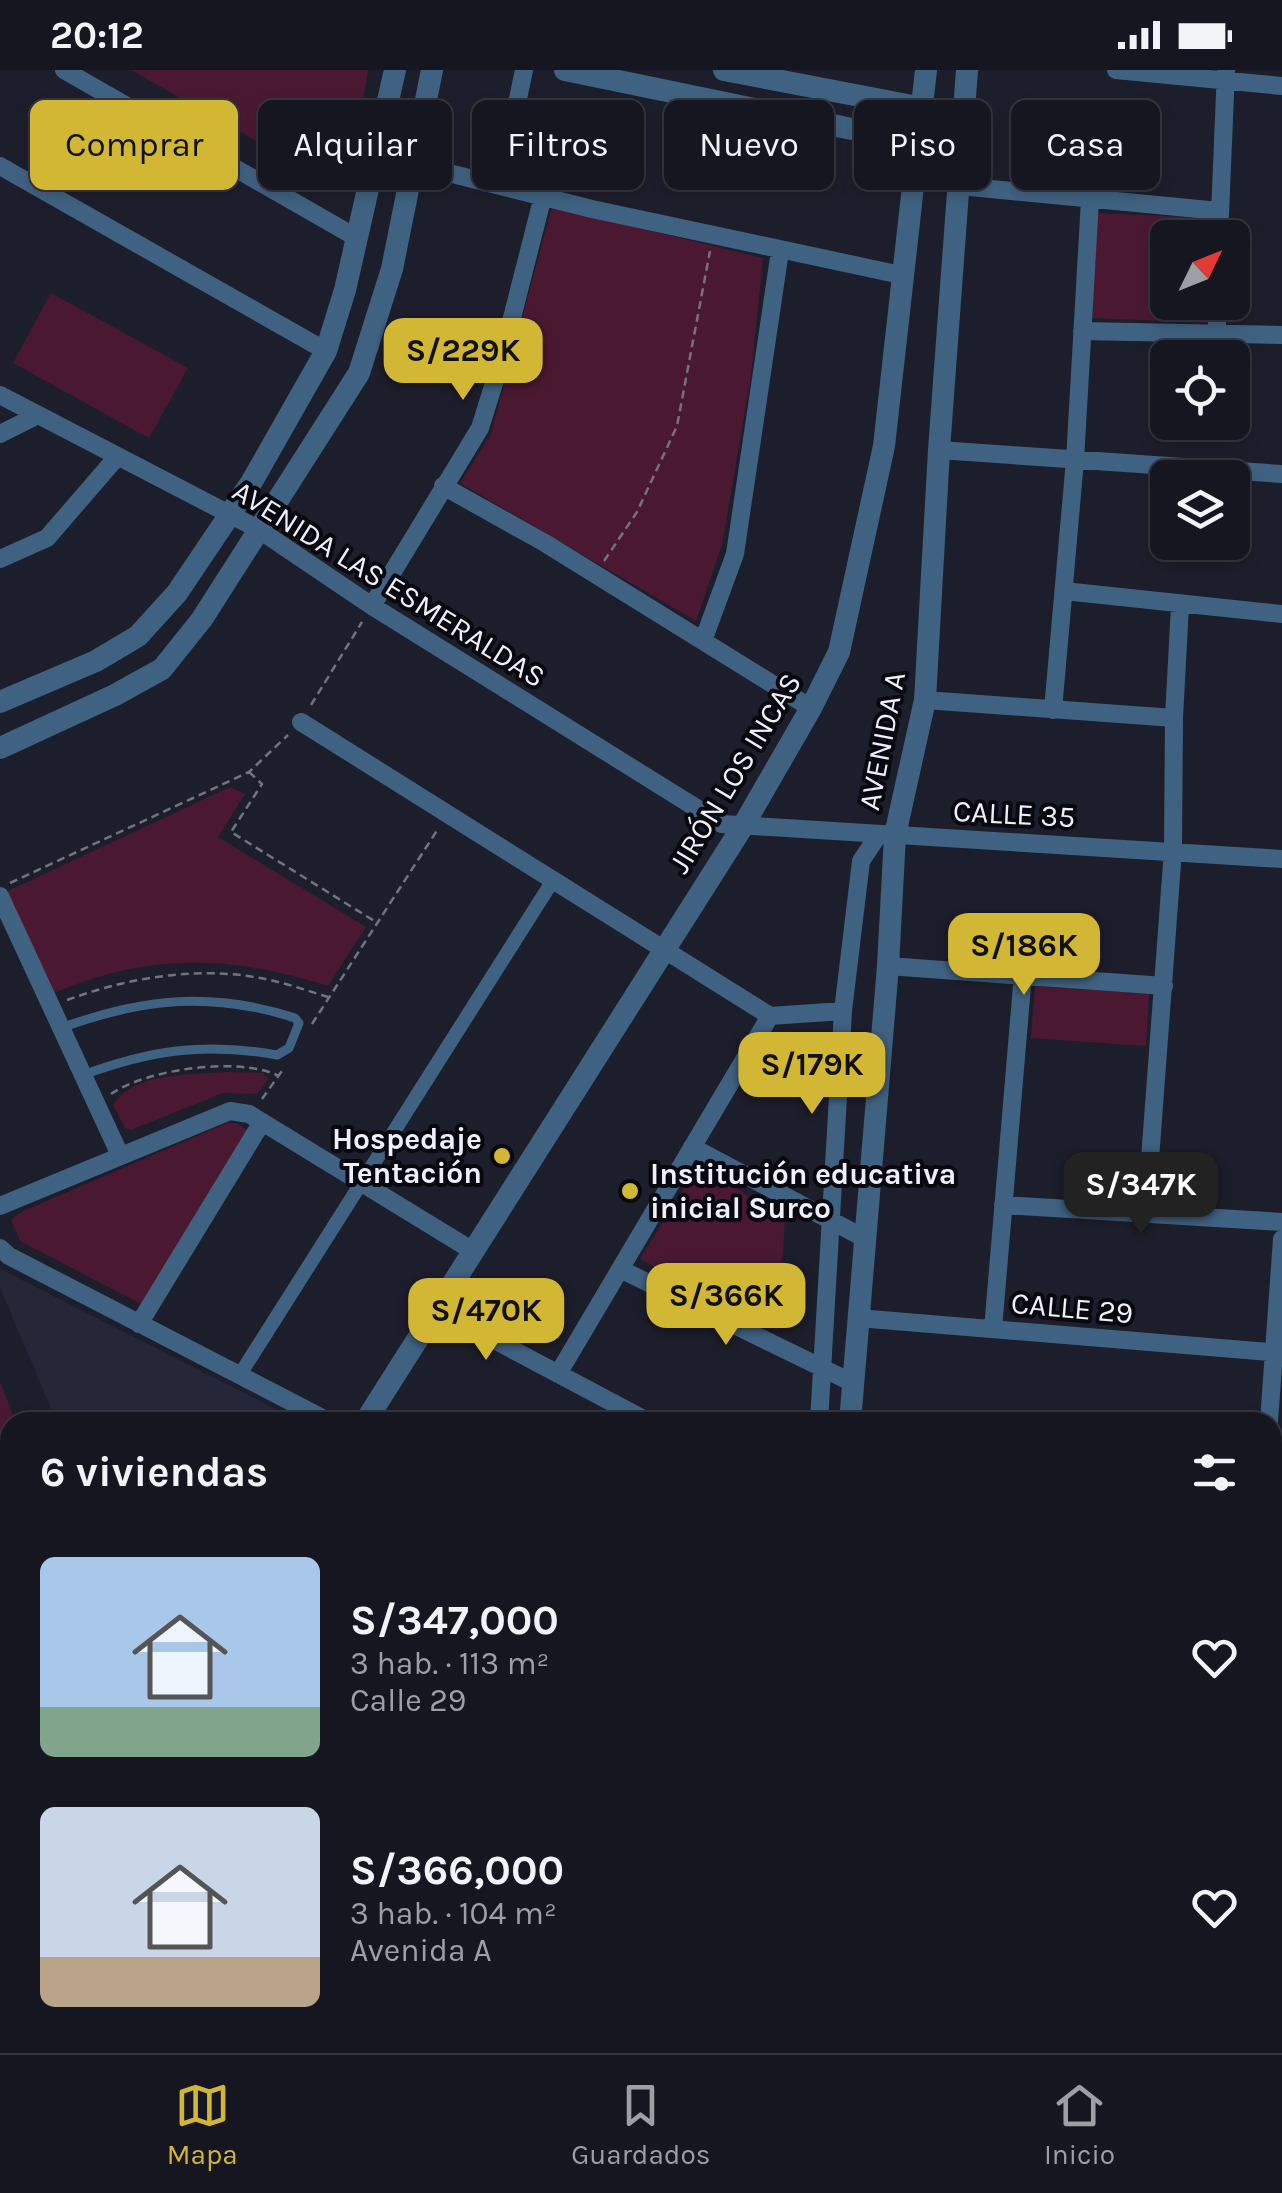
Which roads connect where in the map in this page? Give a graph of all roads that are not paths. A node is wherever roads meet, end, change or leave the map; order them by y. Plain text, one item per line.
1 (64, 70) edge
2 (395, 70) edge
3 (432, 70) edge
4 (524, 70) edge
5 (564, 70) edge
6 (724, 70) edge
7 (926, 70) edge
8 (967, 70) edge
9 (1116, 70) edge
10 (1225, 75) edge
11 (791, 76) edge
12 (1282, 86) edge
13 (426, 100) edge
14 (518, 100) edge
15 (890, 100) edge
16 (924, 100) edge
17 (965, 100) edge
18 (854, 129) edge
19 (0, 166) edge
20 (991, 189) edge
21 (408, 190) edge
22 (520, 190) edge
23 (913, 190) edge
24 (960, 190) edge
25 (543, 196) junction
26 (1090, 200) junction
27 (1219, 211) junction
28 (1219, 220) edge
29 (357, 238) junction
30 (780, 250) junction
31 (901, 275) junction
32 (1216, 320) edge
33 (1082, 330) junction
34 (1216, 334) junction
35 (1282, 335) edge
36 (326, 351) junction
37 (0, 395) edge
38 (38, 415) junction
39 (0, 434) edge
40 (939, 450) junction
41 (117, 457) junction
42 (1075, 460) junction
43 (1282, 474) edge
44 (444, 486) junction
45 (228, 515) junction
46 (258, 530) junction
47 (0, 559) edge
48 (1064, 592) junction
49 (1180, 605) junction
50 (372, 606) junction
51 (1282, 614) edge
52 (703, 641) junction
53 (926, 700) junction
54 (0, 702) edge
55 (811, 708) junction
56 (1054, 710) junction
57 (1174, 718) junction
58 (301, 722) road end
59 (0, 748) edge
60 (743, 826) junction
61 (887, 835) junction
62 (1173, 850) junction
63 (1282, 859) edge
64 (552, 882) junction
65 (0, 892) edge
66 (662, 951) junction
67 (888, 966) junction
68 (1023, 974) junction
69 (1164, 986) junction
70 (843, 1011) junction
71 (770, 1016) junction
72 (62, 1028) junction
73 (840, 1050) junction
74 (878, 1054) junction
75 (83, 1075) junction
76 (262, 1122) junction
77 (692, 1147) junction
78 (120, 1156) junction
79 (362, 1183) junction
80 (1004, 1205) junction
81 (0, 1206) edge
82 (1146, 1213) junction
83 (830, 1220) junction
84 (1282, 1222) edge
85 (864, 1238) junction
86 (1282, 1240) edge
87 (0, 1248) edge
88 (473, 1251) junction
89 (620, 1269) junction
90 (436, 1309) junction
91 (858, 1318) junction
92 (139, 1324) junction
93 (993, 1329) junction
94 (1279, 1353) edge
95 (824, 1369) junction
96 (558, 1374) junction
97 (239, 1376) junction
98 (853, 1383) junction
99 (310, 1412) edge
100 (371, 1412) edge
101 (630, 1412) edge
102 (820, 1412) edge
103 (851, 1412) edge
104 (1270, 1412) edge

1 - 29 street
2 - 29 street
3 - 13 street
4 - 14 street
5 - 18 street
6 - 11 street
7 - 16 street, JIRÓN LOS INCAS
8 - 17 street, AVENIDA A
9 - 10 street
10 - 12 street
10 - 27 street
11 - 15 street
19 - 36 street
20 - 26 street
21 - 46 street
22 - 25 street
23 - 31 street, JIRÓN LOS INCAS
24 - 40 street, AVENIDA A
25 - 30 street
25 - 44 street
26 - 27 street
26 - 33 street
27 - 28 street
29 - 36 street
30 - 31 street
30 - 52 street
31 - 55 street, JIRÓN LOS INCAS
32 - 34 street
33 - 34 street
33 - 42 street
34 - 35 street
36 - 45 street
37 - 38 street, AVENIDA LAS ESMERALDAS
38 - 39 street
38 - 41 street, AVENIDA LAS ESMERALDAS
40 - 42 street
40 - 53 street, AVENIDA A
41 - 45 street, AVENIDA LAS ESMERALDAS
41 - 47 street
42 - 43 street
42 - 48 street
44 - 50 street
44 - 52 street
45 - 46 street, AVENIDA LAS ESMERALDAS
45 - 54 street
46 - 50 street, AVENIDA LAS ESMERALDAS
46 - 59 street
48 - 49 street
48 - 56 street
49 - 51 street
49 - 57 street
50 - 60 street, AVENIDA LAS ESMERALDAS
52 - 55 street
53 - 56 street
53 - 61 street, AVENIDA A
55 - 60 street, JIRÓN LOS INCAS
56 - 57 street
57 - 62 street
58 - 64 street
60 - 61 street, CALLE 35
60 - 66 street, JIRÓN LOS INCAS
61 - 62 street, CALLE 35
61 - 67 street, AVENIDA A
61 - 70 street
62 - 63 street, CALLE 35
62 - 69 street
64 - 66 street
64 - 79 street
65 - 72 street
66 - 71 street
66 - 88 street, JIRÓN LOS INCAS
67 - 68 street
67 - 74 street, AVENIDA A
68 - 69 street
68 - 80 street
69 - 82 street
70 - 71 street
70 - 73 street
71 - 77 street
72 - 75 street
72 - 75 lane
73 - 74 street
73 - 83 street
74 - 85 street, AVENIDA A
75 - 78 street
76 - 78 street
76 - 79 street
76 - 92 street
77 - 83 street
77 - 89 street
78 - 81 street
79 - 88 street
79 - 97 street
80 - 82 street
80 - 93 street
82 - 84 street
83 - 85 street
83 - 95 street
85 - 91 street, AVENIDA A
86 - 94 street
87 - 92 street
88 - 90 street, JIRÓN LOS INCAS
89 - 95 street
89 - 96 street
90 - 96 street
90 - 100 street, JIRÓN LOS INCAS
91 - 93 street, CALLE 29
91 - 98 street, AVENIDA A
92 - 97 street
93 - 94 street, CALLE 29
94 - 104 street
95 - 98 street
95 - 102 street
96 - 101 street
97 - 99 street
98 - 103 street, AVENIDA A

